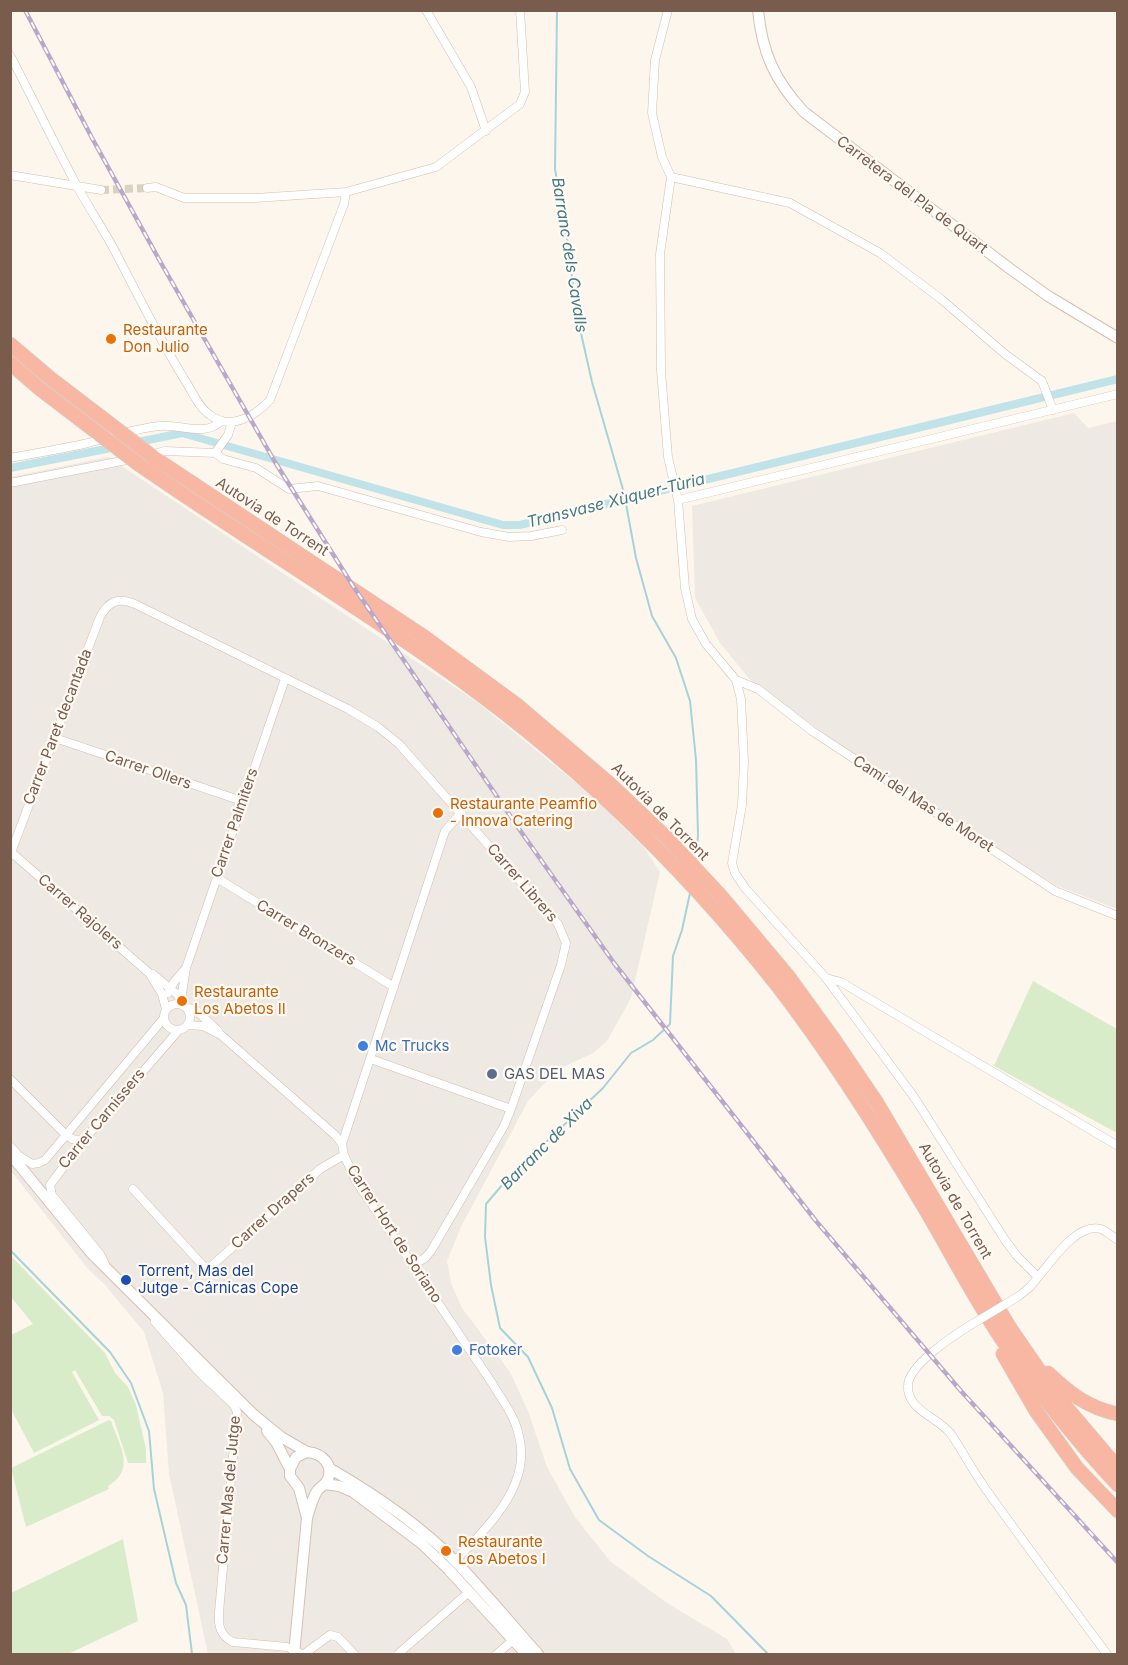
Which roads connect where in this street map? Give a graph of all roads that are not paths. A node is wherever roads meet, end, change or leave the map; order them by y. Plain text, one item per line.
1 (426, 10) edge
2 (520, 10) edge
3 (668, 10) edge
4 (758, 10) edge
5 (10, 55) edge
6 (486, 131) junction
7 (10, 175) edge
8 (671, 177) junction
9 (78, 187) junction
10 (147, 188) tunnel mouth
11 (101, 190) tunnel mouth
12 (346, 192) junction
13 (1118, 338) edge
14 (10, 344) edge
15 (10, 363) edge
16 (1118, 394) edge
17 (1053, 410) junction
18 (221, 421) junction
19 (232, 422) junction
20 (215, 453) junction
21 (10, 458) edge
22 (10, 483) edge
23 (677, 496) junction
24 (562, 530) dead end
25 (113, 603) joint
26 (285, 679) junction
27 (736, 680) junction
28 (55, 738) junction
29 (242, 801) junction
30 (461, 813) junction
31 (11, 854) edge
32 (217, 878) junction
33 (1118, 916) edge
34 (186, 968) junction
35 (149, 973) junction
36 (178, 976) junction
37 (826, 978) junction
38 (160, 979) junction
39 (394, 987) junction
40 (170, 988) junction
41 (165, 1006) junction
42 (184, 1006) junction
43 (164, 1018) junction
44 (188, 1025) junction
45 (178, 1031) junction
46 (221, 1035) junction
47 (833, 1038) junction
48 (370, 1059) junction
49 (10, 1079) edge
50 (511, 1109) junction
51 (864, 1110) junction
52 (65, 1134) junction
53 (83, 1141) junction
54 (342, 1144) junction
55 (10, 1146) edge
56 (1118, 1146) edge
57 (10, 1154) edge
58 (344, 1155) junction
59 (133, 1189) dead end
60 (1118, 1240) edge
61 (413, 1265) junction
62 (108, 1271) junction
63 (1038, 1277) junction
64 (143, 1305) junction
65 (1118, 1414) edge
66 (254, 1415) junction
67 (307, 1452) junction
68 (329, 1468) junction
69 (1118, 1468) edge
70 (290, 1469) junction
71 (1118, 1485) edge
72 (322, 1487) junction
73 (299, 1488) junction
74 (1118, 1511) edge
75 (307, 1518) junction
76 (454, 1561) junction
77 (469, 1592) junction
78 (513, 1640) junction
79 (299, 1654) edge
80 (354, 1654) edge
81 (398, 1654) edge
82 (497, 1654) edge
83 (526, 1654) edge
84 (538, 1654) edge
85 (1107, 1654) edge

1 - 6 street
2 - 6 street
3 - 8 street
4 - 13 street, Carretera del Pla de Quart
5 - 9 street
6 - 12 street
7 - 9 street
8 - 17 street
8 - 23 street
9 - 11 street
9 - 18 street
10 - 12 street
12 - 19 street
14 - 47 highway, Autovia de Torrent, bridge
15 - 51 highway, Autovia de Torrent, bridge
16 - 17 street
17 - 23 street
18 - 19 street
18 - 21 street
19 - 20 street
20 - 22 street
20 - 24 street
23 - 27 street
25 - 26 street, Carrer Librers
25 - 28 street, Carrer Paret decantada
26 - 29 street, Carrer Palmiters
26 - 30 street, Carrer Librers
27 - 33 street, Camí del Mas de Moret
27 - 37 street
28 - 29 street, Carrer Ollers
28 - 31 street, Carrer Paret decantada
29 - 32 street, Carrer Palmiters
30 - 39 street, Carrer Hort de Soriano
30 - 50 street, Carrer Librers
31 - 35 street, Carrer Rajolers
32 - 34 street, Carrer Palmiters
32 - 39 street, Carrer Bronzers
34 - 36 street, Carrer Palmiters
34 - 42 street, Carrer Palmiters
35 - 38 street, Carrer Rajolers
35 - 41 street, Carrer Rajolers
36 - 38 street
36 - 40 street, Carrer Palmiters
37 - 56 street
37 - 63 street
38 - 40 street, Carrer Rajolers
39 - 48 street, Carrer Hort de Soriano
40 - 41 street, Carrer Palmiters
40 - 42 street, Carrer Rajolers
41 - 42 street
41 - 43 street, Carrer Carnissers
42 - 44 street
42 - 46 street, Carrer Rajolers
43 - 45 street
43 - 52 street, Carrer Carnissers
44 - 45 street, Carrer Carnissers
44 - 46 street, Carrer Rajolers
45 - 53 street, Carrer Carnissers
46 - 54 street, Carrer Rajolers
47 - 65 highway
47 - 69 highway, Autovia de Torrent
48 - 50 street
48 - 54 street, Carrer Hort de Soriano
49 - 52 street
50 - 61 street, Carrer Librers
51 - 71 highway, Autovia de Torrent
51 - 74 highway
52 - 53 street
52 - 55 street, Carrer Carnissers
53 - 62 street, Carrer Carnissers
54 - 58 street, Carrer Hort de Soriano
57 - 62 street
58 - 59 street, Carrer Drapers
58 - 61 street, Carrer Hort de Soriano
60 - 63 street
61 - 76 street, Carrer Hort de Soriano
62 - 64 street
63 - 85 street, bridge
64 - 66 street
64 - 79 street, Carrer Mas del Jutge
66 - 67 street
66 - 70 street
67 - 68 street
67 - 70 street
68 - 72 street
68 - 76 street
70 - 73 street
72 - 73 street
72 - 75 street
72 - 77 street
73 - 75 street
75 - 79 street
76 - 84 street
77 - 78 street
77 - 81 street
78 - 82 street
78 - 83 street
79 - 80 street

